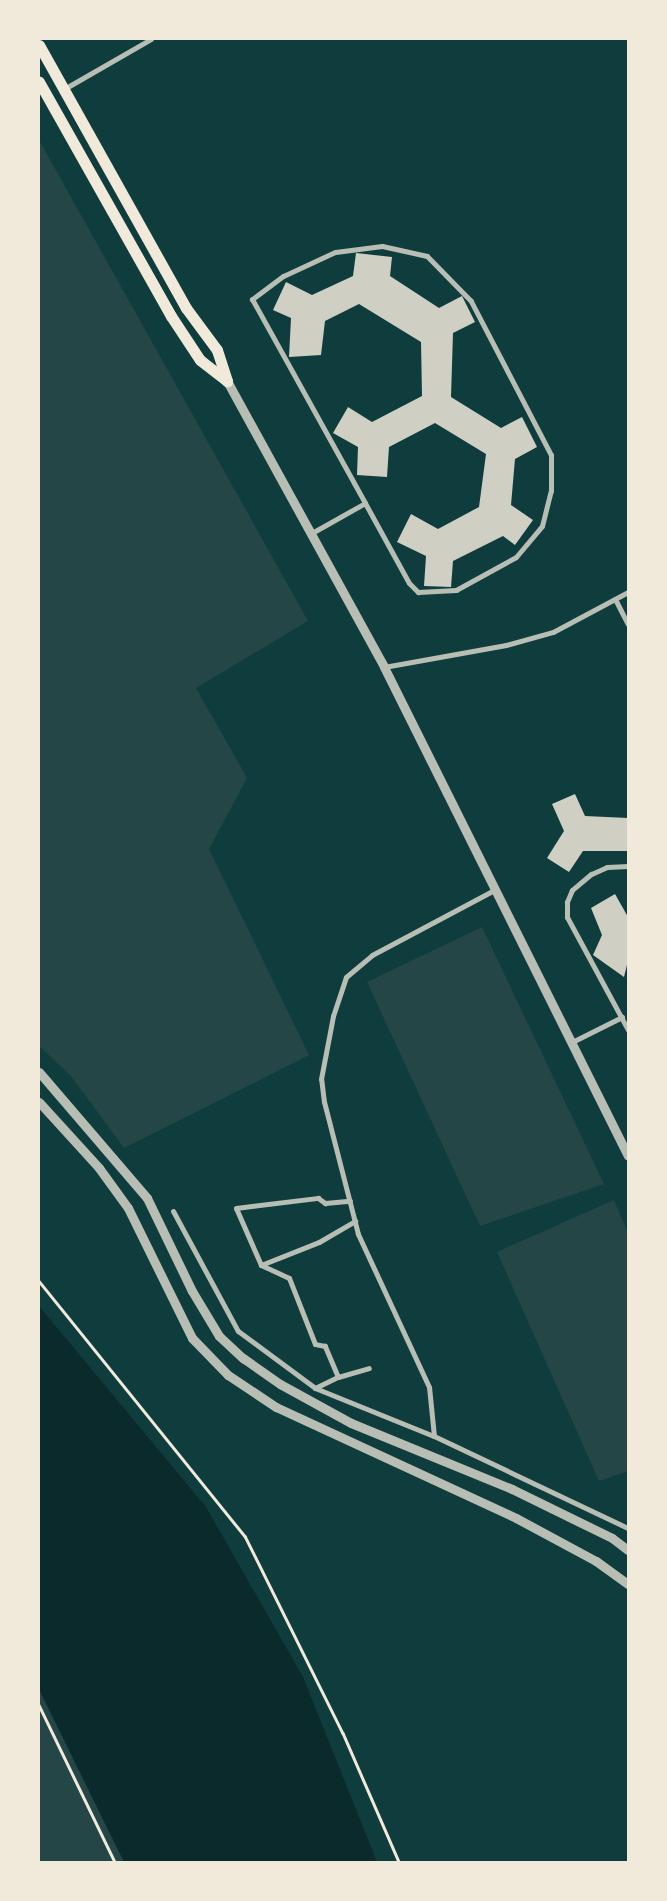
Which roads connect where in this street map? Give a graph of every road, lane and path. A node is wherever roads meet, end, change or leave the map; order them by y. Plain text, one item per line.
1 (151, 39) edge
2 (39, 45) edge
3 (39, 82) edge
4 (63, 90) junction
5 (227, 381) junction
6 (365, 503) junction
7 (309, 534) junction
8 (628, 592) edge
9 (615, 599) junction
10 (628, 624) edge
11 (384, 667) junction
12 (628, 866) edge
13 (496, 889) junction
14 (622, 1017) junction
15 (628, 1030) edge
16 (572, 1042) junction
17 (39, 1072) edge
18 (39, 1102) edge
19 (628, 1156) edge
20 (350, 1201) junction
21 (173, 1211) dead end
22 (355, 1221) junction
23 (261, 1265) junction
24 (39, 1281) edge
25 (369, 1368) dead end
26 (338, 1377) junction
27 (315, 1388) junction
28 (434, 1436) junction
29 (628, 1528) edge
30 (628, 1550) edge
31 (628, 1584) edge
32 (39, 1705) edge
33 (115, 1862) edge
34 (399, 1862) edge

1 - 4 street
2 - 4 main road
3 - 5 main road
4 - 5 main road
5 - 7 street
6 - 6 street
6 - 7 street
7 - 11 street
8 - 9 street
9 - 10 street
9 - 11 street
11 - 13 street
12 - 14 street
13 - 16 street
13 - 20 street
14 - 15 street
14 - 16 street
16 - 19 street
17 - 30 street
18 - 31 street
20 - 22 street
20 - 23 street
21 - 27 street
22 - 23 street
22 - 28 street
23 - 26 street
24 - 34 path
25 - 26 street
26 - 27 street
27 - 28 street
28 - 29 street
32 - 33 path

